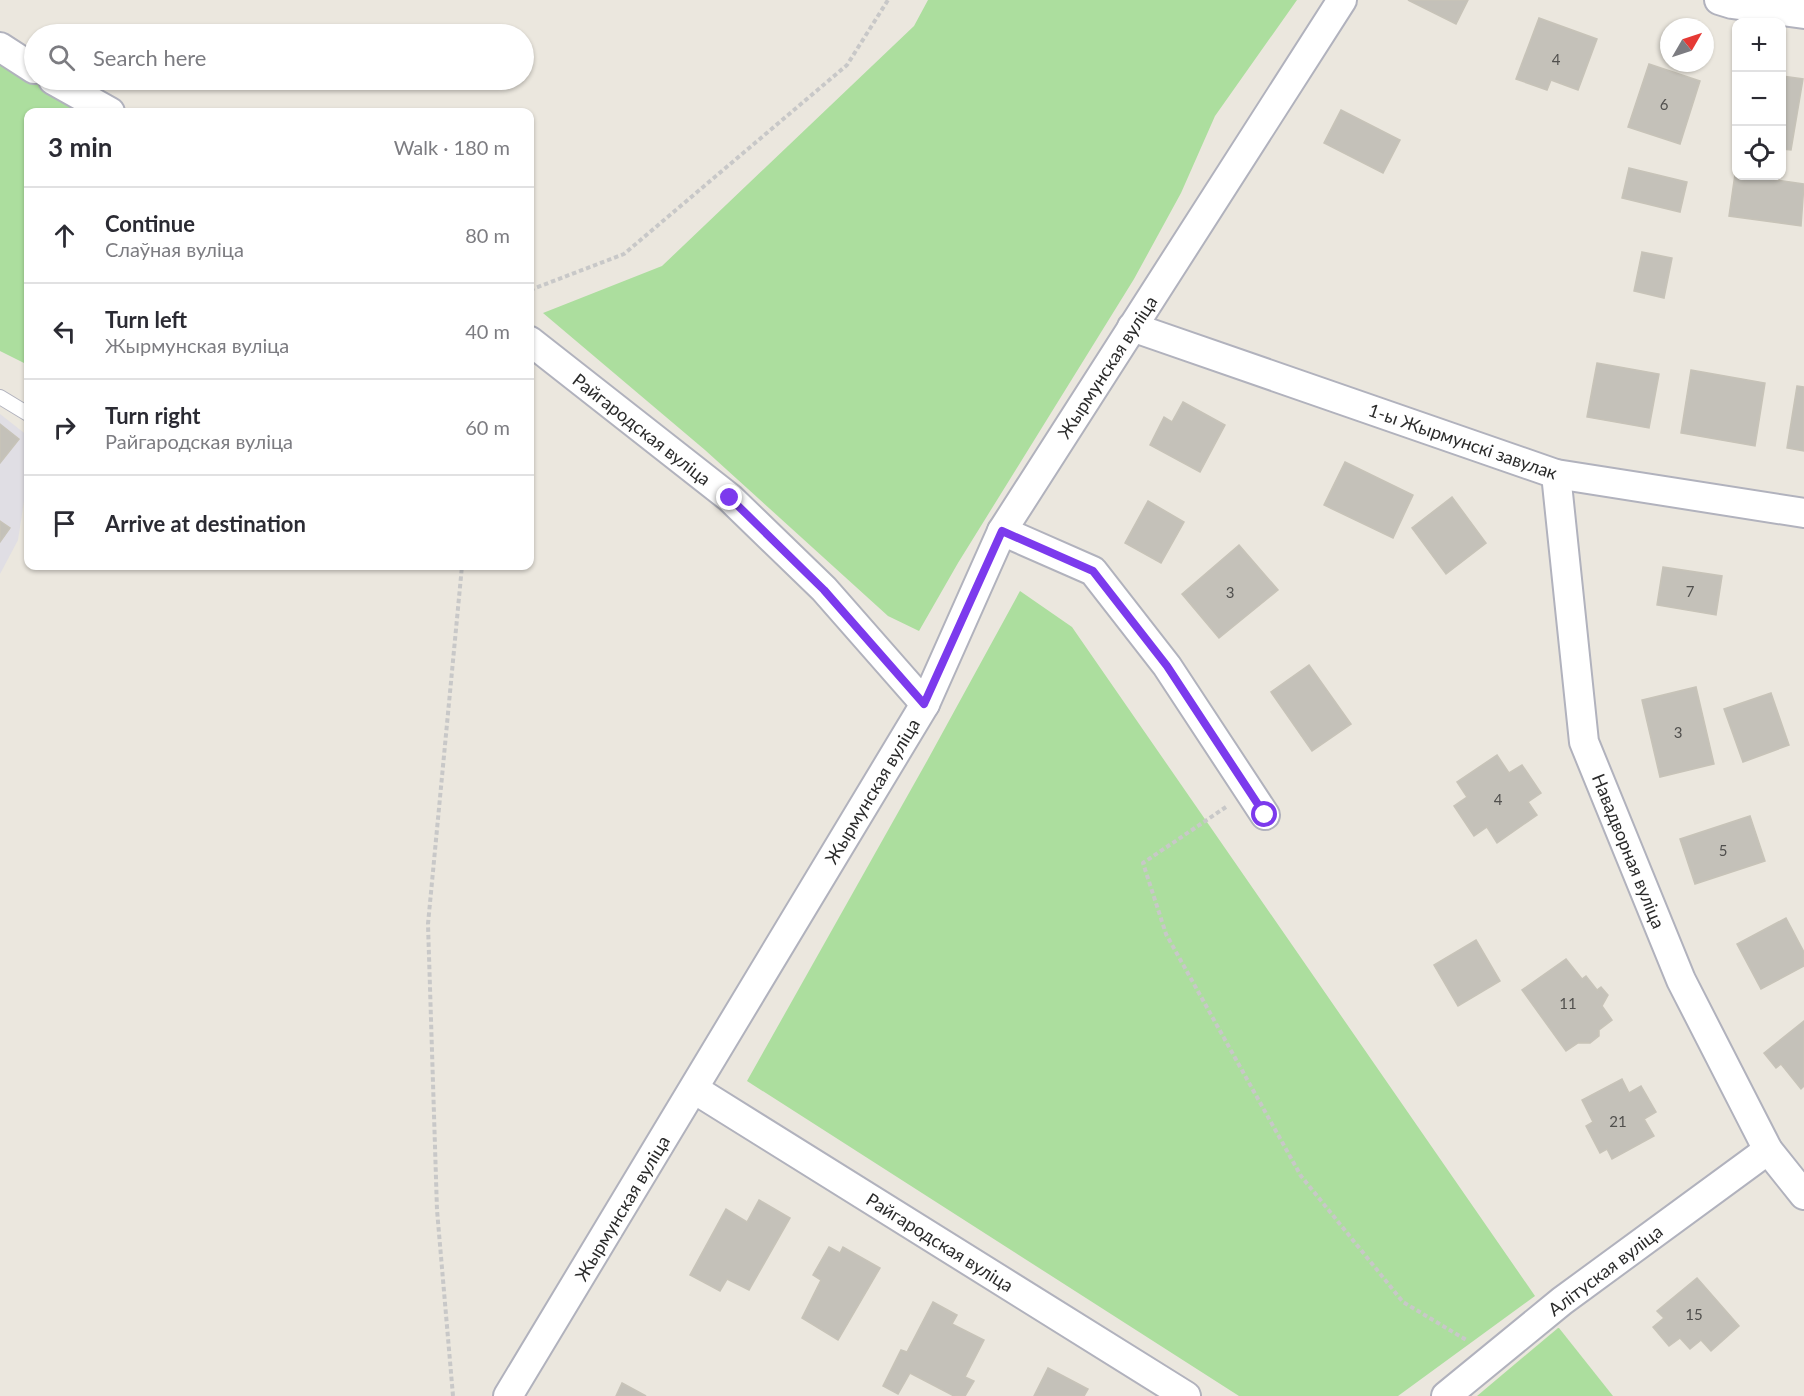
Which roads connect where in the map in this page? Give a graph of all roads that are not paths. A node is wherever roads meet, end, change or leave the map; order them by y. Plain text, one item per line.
1 (1342, 0) edge
2 (1719, 0) edge
3 (1804, 14) edge
4 (0, 47) edge
5 (24, 63) edge
6 (71, 90) edge
7 (103, 108) edge
8 (1132, 327) junction
9 (534, 344) edge
10 (0, 397) edge
11 (24, 412) edge
12 (1556, 474) junction
13 (1804, 513) edge
14 (1002, 531) junction
15 (924, 704) junction
16 (1265, 815) dead end
17 (694, 1089) junction
18 (1768, 1150) junction
19 (1804, 1195) edge
20 (508, 1396) edge
21 (1186, 1396) edge
22 (1446, 1396) edge

1 - 8 street, Жырмунская вуліца
2 - 3 street
4 - 5 street
6 - 7 street
8 - 12 street, 1-ы Жырмунскі завулак
8 - 14 street, Жырмунская вуліца
9 - 15 street, Райгародская вуліца
10 - 11 lane
12 - 13 street, 1-ы Жырмунскі завулак
12 - 18 street, Навадворная вуліца
14 - 15 street, Жырмунская вуліца
14 - 16 street
15 - 17 street, Жырмунская вуліца
17 - 20 street, Жырмунская вуліца
17 - 21 street, Райгародская вуліца
18 - 19 street, Навадворная вуліца
18 - 22 street, Алітуская вуліца

